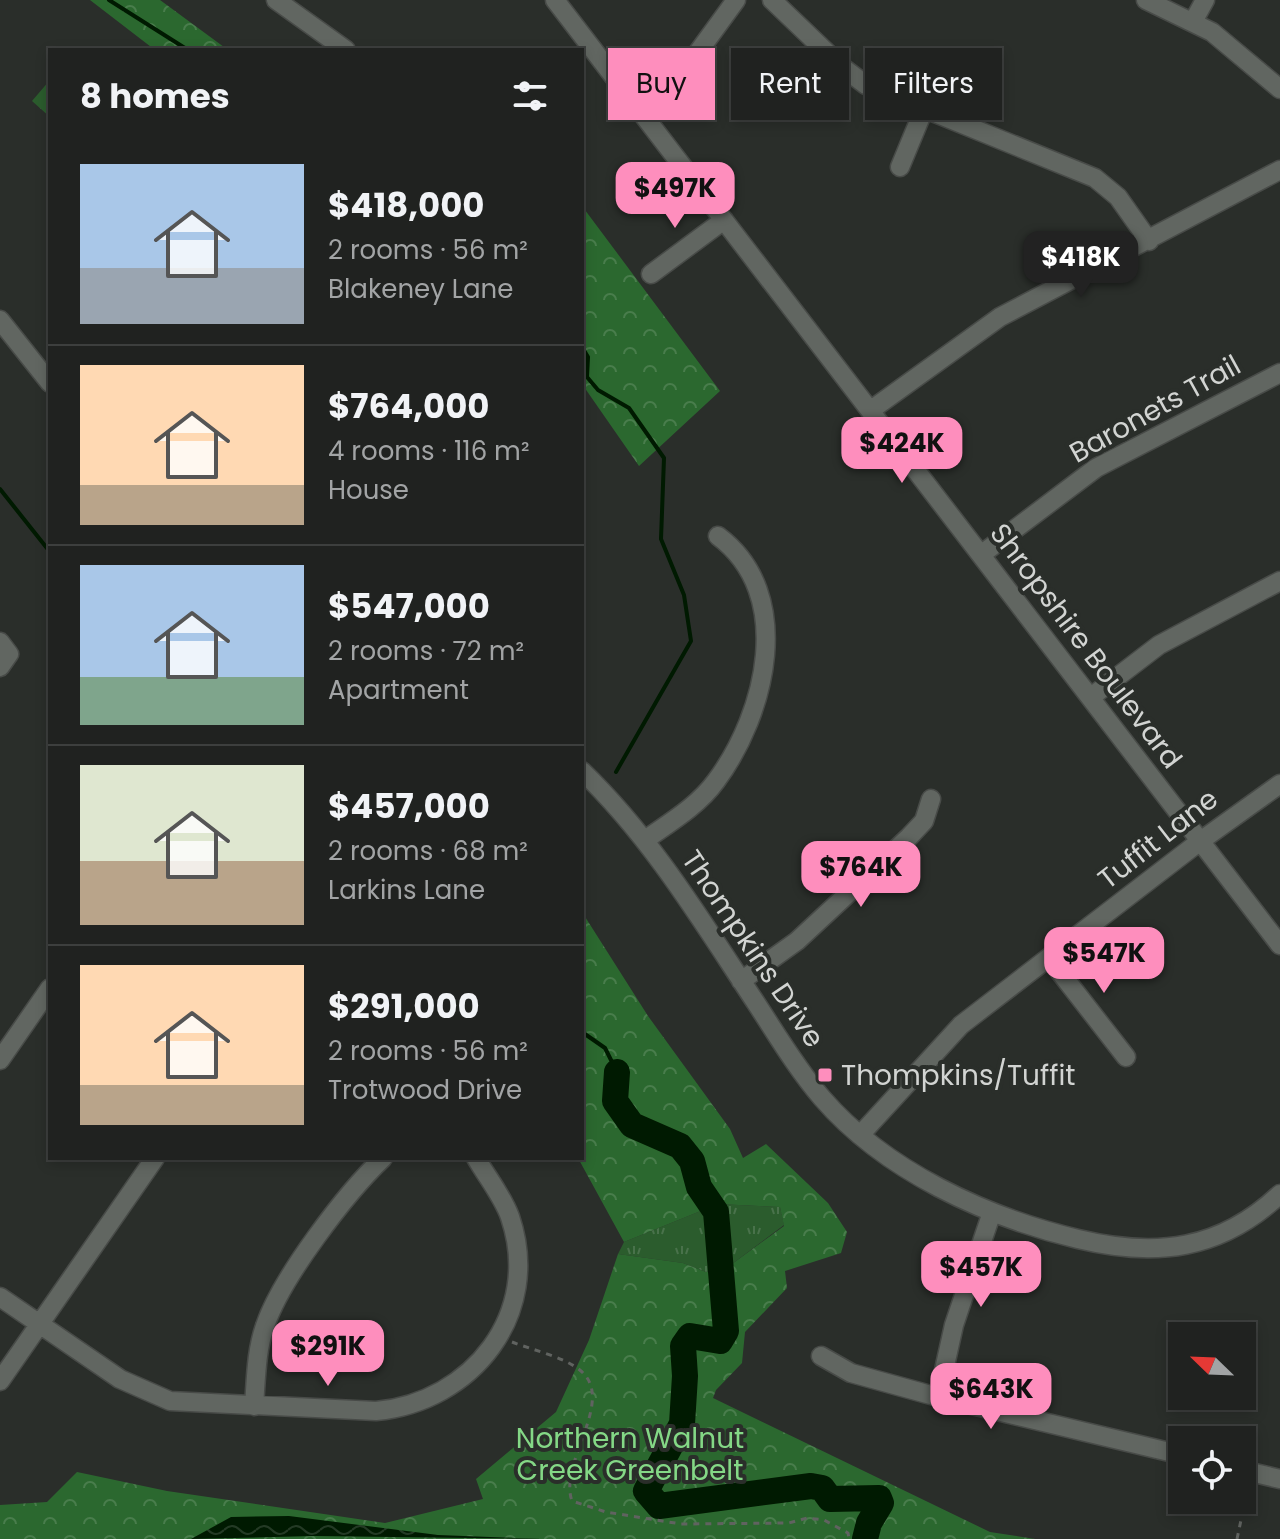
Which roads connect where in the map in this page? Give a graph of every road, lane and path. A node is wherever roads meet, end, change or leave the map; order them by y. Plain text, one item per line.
1 (555, 0) edge
2 (736, 0) edge
3 (772, 0) edge
4 (1146, 0) edge
5 (1205, 0) edge
6 (278, 1) edge
7 (1194, 20) junction
8 (343, 48) edge
9 (701, 48) edge
10 (608, 71) edge
11 (865, 84) edge
12 (1280, 89) edge
13 (645, 120) edge
14 (919, 120) edge
15 (951, 120) edge
16 (900, 167) dead end
17 (1280, 170) edge
18 (724, 220) junction
19 (1149, 241) junction
20 (651, 274) dead end
21 (0, 320) edge
22 (1280, 373) edge
23 (48, 380) edge
24 (871, 410) junction
25 (718, 536) dead end
26 (982, 554) junction
27 (1280, 581) edge
28 (1091, 697) junction
29 (584, 773) edge
30 (1280, 784) edge
31 (931, 799) dead end
32 (645, 840) junction
33 (1199, 842) junction
34 (1280, 945) edge
35 (1049, 958) junction
36 (741, 981) junction
37 (48, 991) edge
38 (1126, 1057) dead end
39 (0, 1060) edge
40 (861, 1134) junction
41 (154, 1160) edge
42 (381, 1160) edge
43 (477, 1160) edge
44 (1280, 1194) edge
45 (992, 1212) junction
46 (0, 1297) edge
47 (40, 1324) junction
48 (512, 1342) dead end
49 (821, 1356) dead end
50 (0, 1381) edge
51 (938, 1397) junction
52 (254, 1406) junction
53 (1168, 1452) edge
54 (1256, 1473) edge
55 (1280, 1479) edge
56 (1241, 1514) edge
57 (849, 1539) edge
58 (1237, 1539) edge

1 - 10 street, Shropshire Boulevard
2 - 9 street
3 - 11 street
4 - 7 street
5 - 7 street
6 - 8 street
7 - 12 street
13 - 18 street, Shropshire Boulevard
14 - 16 street
15 - 19 street
17 - 19 street
18 - 20 street
18 - 24 street, Shropshire Boulevard
19 - 24 street
21 - 23 street
22 - 26 street, Baronets Trail
24 - 26 street, Shropshire Boulevard
25 - 32 street
26 - 28 street, Shropshire Boulevard
27 - 28 street
28 - 33 street, Shropshire Boulevard
29 - 32 street, Thompkins Drive
30 - 33 street, Tuffit Lane
31 - 36 street
32 - 36 street, Thompkins Drive
33 - 34 street, Shropshire Boulevard
33 - 35 street, Tuffit Lane
35 - 38 street
35 - 40 street, Tuffit Lane
36 - 40 street, Thompkins Drive
37 - 39 street
40 - 45 street, Thompkins Drive
41 - 47 street
42 - 52 street
43 - 52 street
44 - 45 street, Thompkins Drive
45 - 51 street
46 - 47 street
47 - 50 street
47 - 52 street
48 - 57 path
49 - 51 street
51 - 53 street
54 - 55 street
56 - 58 path

